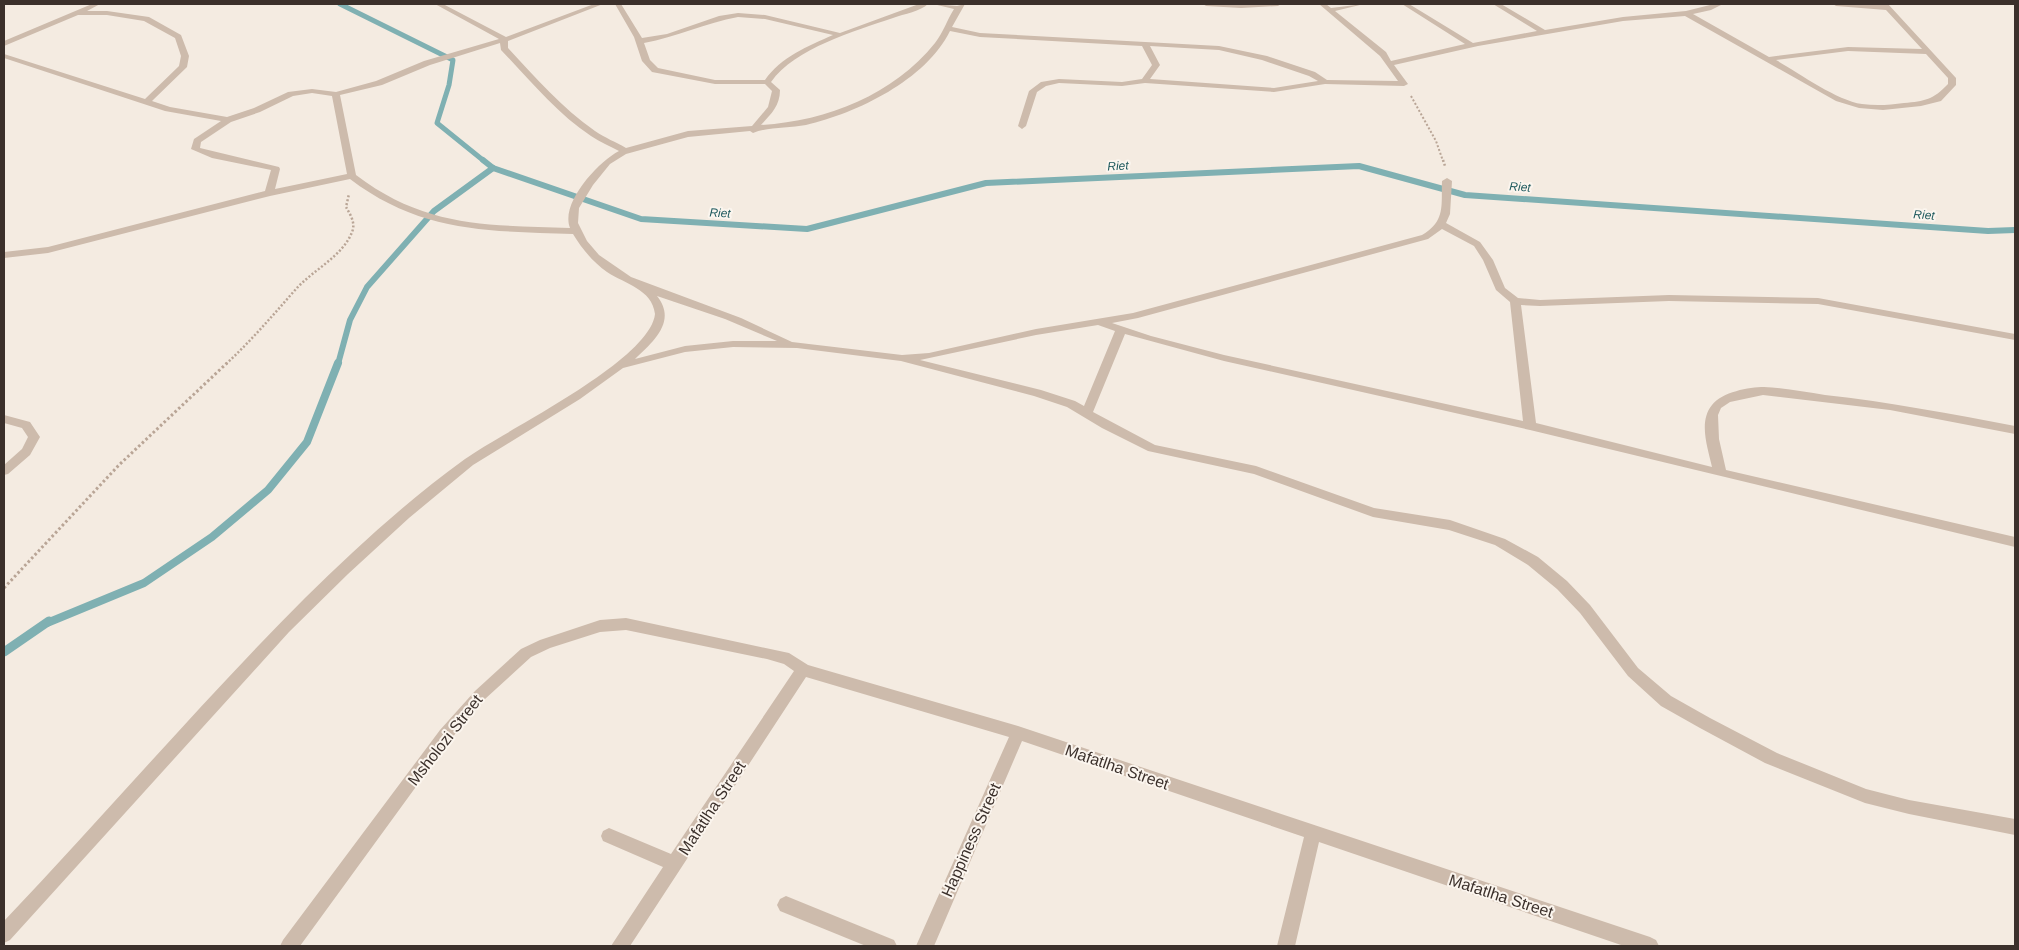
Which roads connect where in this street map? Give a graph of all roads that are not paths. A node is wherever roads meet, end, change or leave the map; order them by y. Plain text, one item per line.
1 (97, 4) edge
2 (438, 4) edge
3 (600, 4) edge
4 (618, 4) edge
5 (926, 4) edge
6 (936, 4) edge
7 (1206, 4) edge
8 (1278, 4) edge
9 (1322, 4) edge
10 (1361, 4) edge
11 (1405, 4) edge
12 (1496, 4) edge
13 (1720, 4) edge
14 (1836, 4) edge
15 (1249, 5) edge
16 (960, 6) edge
17 (1886, 6) edge
18 (1329, 10) junction
19 (79, 13) junction
20 (1685, 13) junction
21 (948, 28) junction
22 (1543, 32) junction
23 (840, 35) junction
24 (504, 39) junction
25 (640, 41) junction
26 (1144, 43) junction
27 (4, 44) edge
28 (1470, 44) junction
29 (1928, 52) junction
30 (4, 56) edge
31 (1769, 59) junction
32 (1391, 63) junction
33 (1145, 81) junction
34 (767, 82) junction
35 (1325, 82) junction
36 (336, 94) junction
37 (147, 102) junction
38 (228, 120) junction
39 (1022, 126) dead end
40 (753, 130) junction
41 (624, 150) junction
42 (352, 176) junction
43 (1448, 181) road end
44 (269, 193) junction
45 (1442, 225) junction
46 (576, 231) junction
47 (4, 255) edge
48 (643, 287) junction
49 (1515, 301) junction
50 (1099, 322) junction
51 (1122, 330) junction
52 (2015, 337) edge
53 (797, 345) junction
54 (902, 358) junction
55 (618, 368) junction
56 (1087, 412) junction
57 (4, 419) edge
58 (1530, 426) junction
59 (2015, 430) edge
60 (4, 471) edge
61 (1720, 473) junction
62 (2015, 542) edge
63 (803, 670) junction
64 (1018, 733) junction
65 (2015, 827) edge
66 (1313, 834) junction
67 (609, 836) dead end
68 (675, 864) junction
69 (786, 905) dead end
70 (4, 934) edge
71 (289, 946) edge
72 (620, 946) edge
73 (888, 946) edge
74 (925, 946) edge
75 (1286, 946) edge
76 (1648, 946) edge

1 - 19 street
2 - 24 street
3 - 24 street
4 - 25 street
5 - 23 street
6 - 16 street
7 - 15 street
8 - 15 street
9 - 18 street
10 - 18 street
11 - 28 street
12 - 22 street
13 - 20 street
14 - 17 street
16 - 21 street
17 - 29 street
18 - 32 street
19 - 27 street
19 - 37 street
20 - 22 street
20 - 31 street
21 - 26 street
21 - 40 street
22 - 28 street
23 - 25 street
23 - 34 street
24 - 36 street
24 - 41 street
25 - 34 street
26 - 33 street
26 - 35 street
28 - 32 street
29 - 31 street
29 - 31 street
30 - 37 street
32 - 35 street
33 - 35 street
33 - 39 street
34 - 40 street
36 - 38 street
36 - 42 street
37 - 38 street
38 - 44 street
40 - 41 street
41 - 46 street
42 - 44 street
42 - 46 street
43 - 45 street
44 - 47 street
45 - 49 street
45 - 50 street
46 - 48 street
48 - 53 street
48 - 55 street
49 - 52 street
49 - 58 street
50 - 51 street
50 - 54 street
51 - 56 street
51 - 58 street
53 - 54 street
53 - 55 street
54 - 56 street
55 - 70 street
56 - 65 street
57 - 60 street
58 - 61 street
59 - 61 street
61 - 62 street
63 - 64 street, Mafatlha Street
63 - 68 street, Mafatlha Street
63 - 71 street, Msholozi Street
64 - 66 street, Mafatlha Street
64 - 74 street, Happiness Street
66 - 75 street
66 - 76 street, Mafatlha Street
67 - 68 street, Mafatlha Street
68 - 72 street, Mafatlha Street
69 - 73 street

